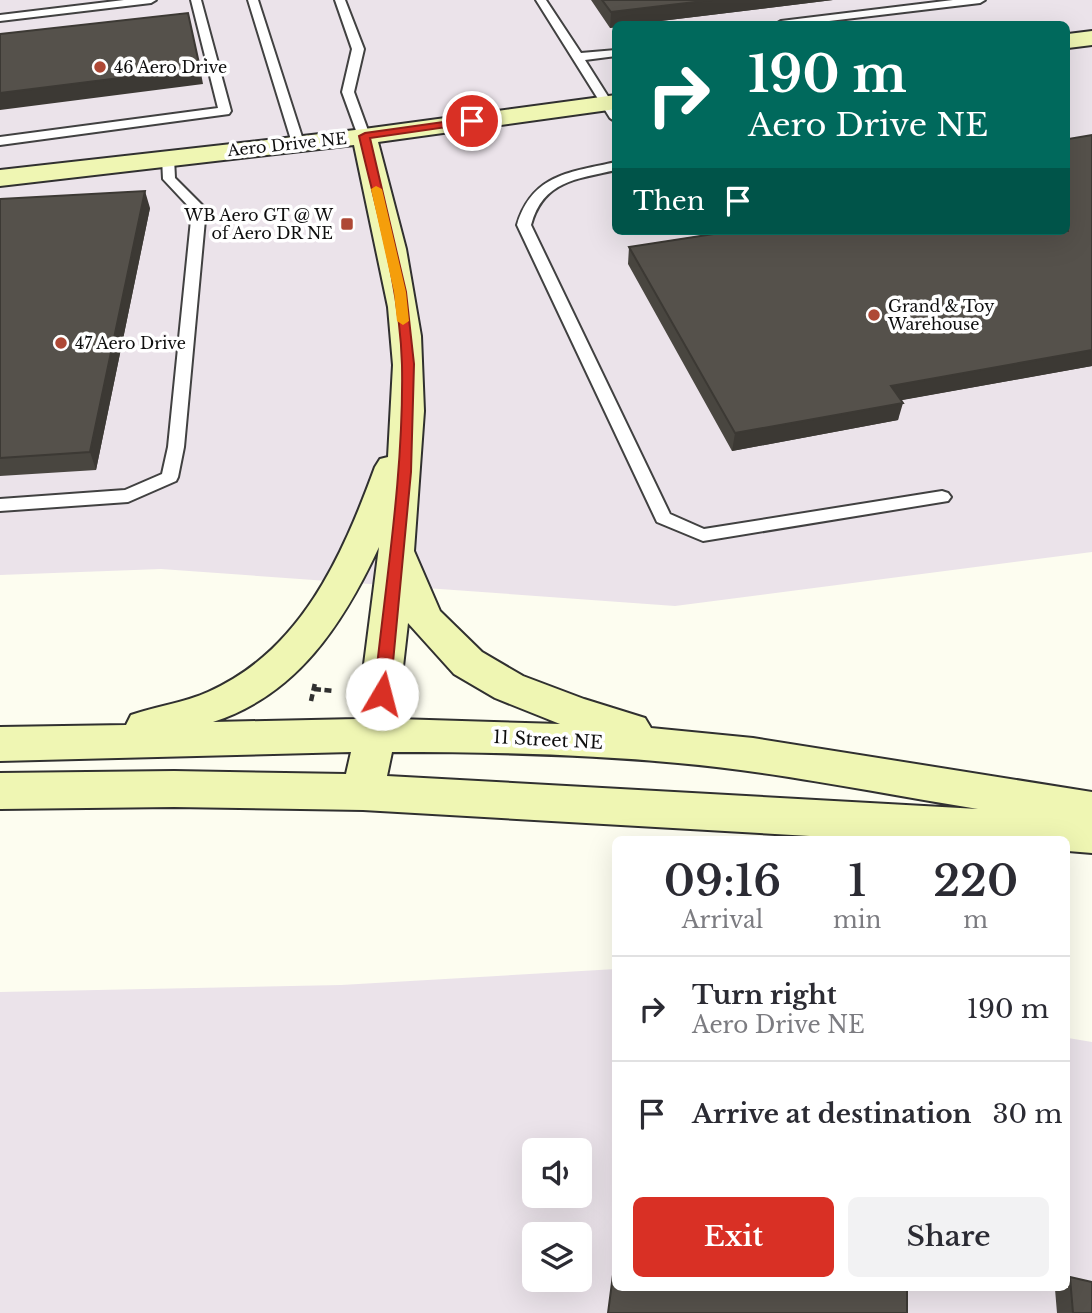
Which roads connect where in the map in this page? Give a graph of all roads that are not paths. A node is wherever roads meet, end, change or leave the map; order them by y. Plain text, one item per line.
1 (152, 0) edge
2 (196, 0) edge
3 (253, 0) edge
4 (340, 0) edge
5 (541, 0) edge
6 (980, 0) edge
7 (115, 2) edge
8 (0, 18) edge
9 (806, 21) edge
10 (1092, 38) edge
11 (1070, 41) edge
12 (612, 53) edge
13 (578, 57) junction
14 (612, 108) edge
15 (365, 136) junction
16 (0, 141) edge
17 (298, 143) junction
18 (168, 158) junction
19 (612, 167) edge
20 (0, 178) edge
21 (406, 425) junction
22 (942, 497) dead end
23 (0, 505) edge
24 (396, 550) junction
25 (376, 735) junction
26 (97, 741) junction
27 (0, 744) edge
28 (678, 746) junction
29 (0, 791) edge
30 (363, 792) junction
31 (1092, 810) edge
32 (1092, 834) edge

1 - 7 lane
2 - 16 lane
3 - 17 lane
4 - 15 lane
5 - 13 lane
6 - 9 lane
7 - 8 lane
10 - 11 street
12 - 13 lane
13 - 14 lane
14 - 15 street, Aero Drive NE
15 - 17 street, Aero Drive NE
15 - 21 street
17 - 18 street, Aero Drive NE
18 - 20 street, Aero Drive NE
18 - 23 lane
19 - 22 lane
21 - 24 street
21 - 26 street
24 - 25 street
24 - 28 street
25 - 26 street, 11 Street NE
25 - 28 street, 11 Street NE
25 - 30 street
26 - 27 street, 11 Street NE
28 - 31 street, 11 Street NE
29 - 30 street
30 - 32 street

